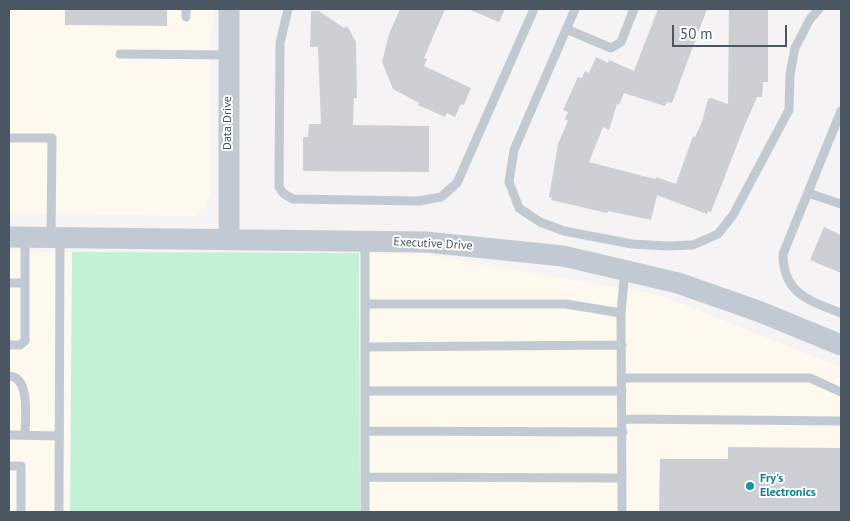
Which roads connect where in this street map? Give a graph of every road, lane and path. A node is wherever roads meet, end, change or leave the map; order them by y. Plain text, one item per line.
1 (229, 9) edge
2 (288, 9) edge
3 (534, 9) edge
4 (575, 9) edge
5 (634, 9) edge
6 (819, 9) edge
7 (566, 29) junction
8 (120, 54) dead end
9 (228, 55) junction
10 (841, 111) edge
11 (9, 138) edge
12 (808, 193) junction
13 (841, 204) edge
14 (17, 237) edge
15 (56, 237) junction
16 (229, 238) junction
17 (365, 241) junction
18 (625, 269) junction
19 (9, 283) edge
20 (24, 283) junction
21 (365, 304) junction
22 (621, 313) junction
23 (841, 313) edge
24 (9, 345) edge
25 (622, 345) junction
26 (841, 345) edge
27 (365, 347) junction
28 (9, 376) edge
29 (622, 378) junction
30 (365, 391) junction
31 (622, 391) junction
32 (841, 392) edge
33 (623, 419) junction
34 (841, 421) edge
35 (365, 431) junction
36 (623, 432) junction
37 (26, 435) junction
38 (9, 436) edge
39 (59, 436) junction
40 (9, 466) edge
41 (365, 477) junction
42 (622, 478) junction
43 (21, 512) edge
44 (59, 512) edge
45 (365, 512) edge
46 (622, 512) edge

1 - 9 street, Data Drive
2 - 3 lane
4 - 7 lane
5 - 7 lane
6 - 7 lane
8 - 9 lane
9 - 16 street, Data Drive
10 - 12 lane
11 - 15 lane
12 - 13 lane
12 - 23 lane
14 - 15 street, Executive Drive
14 - 20 lane
15 - 16 street, Executive Drive
15 - 39 lane
16 - 17 street, Executive Drive
17 - 18 street, Executive Drive
17 - 21 lane
18 - 22 lane
18 - 26 street, Executive Drive
19 - 20 lane
20 - 24 lane
21 - 22 lane
21 - 27 lane
22 - 25 lane
25 - 27 lane
25 - 29 lane
27 - 30 lane
28 - 37 lane
29 - 31 lane
29 - 32 lane
30 - 31 lane
30 - 35 lane
31 - 33 lane
33 - 34 lane
33 - 36 lane
35 - 36 lane
35 - 41 lane
36 - 42 lane
37 - 38 lane
37 - 39 lane
39 - 44 lane
40 - 43 lane
41 - 42 lane
41 - 45 lane
42 - 46 lane

